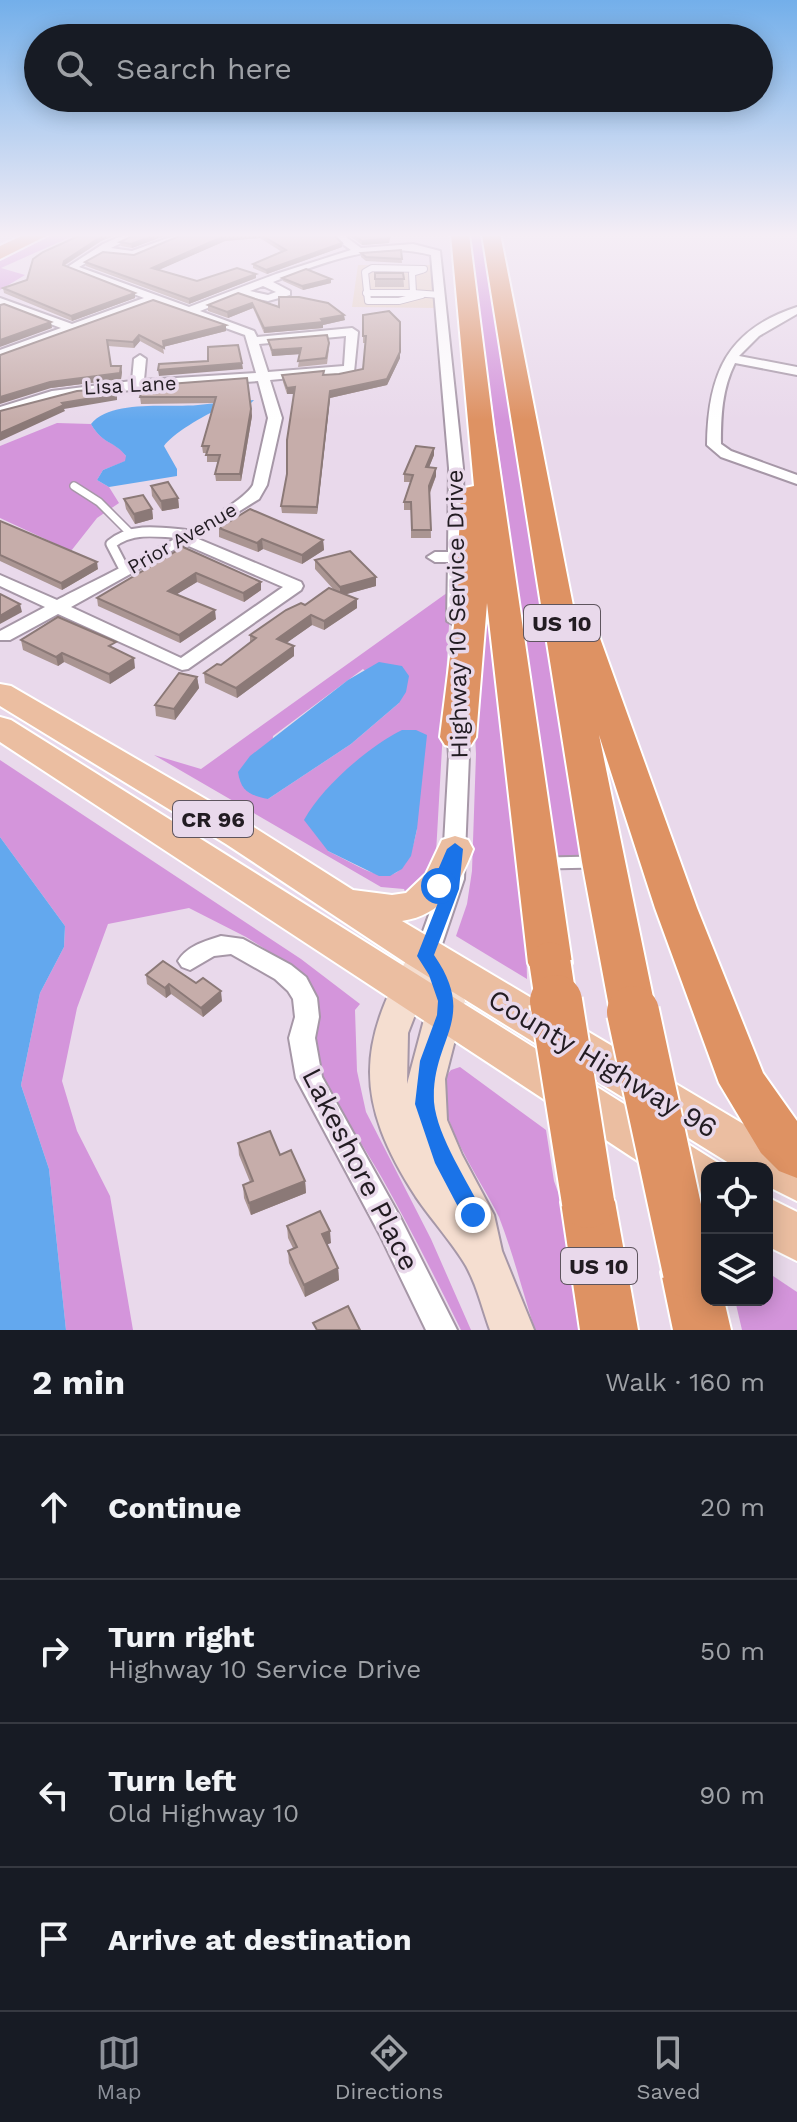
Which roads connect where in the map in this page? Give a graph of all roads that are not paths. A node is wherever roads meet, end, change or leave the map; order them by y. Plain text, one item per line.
1 (230, 296) edge
2 (440, 296) edge
3 (465, 296) edge
4 (483, 296) edge
5 (157, 297) joint
6 (0, 301) edge
7 (192, 310) junction
8 (797, 310) edge
9 (73, 328) junction
10 (254, 341) junction
11 (0, 354) edge
12 (729, 358) junction
13 (140, 359) dead end
14 (797, 371) edge
15 (263, 376) junction
16 (138, 382) junction
17 (0, 411) edge
18 (481, 426) junction
19 (797, 480) edge
20 (74, 486) dead end
21 (130, 533) junction
22 (547, 535) junction
23 (188, 537) junction
24 (435, 557) dead end
25 (456, 557) junction
26 (125, 571) junction
27 (0, 580) edge
28 (59, 607) junction
29 (4, 636) dead end
30 (0, 693) edge
31 (0, 727) edge
32 (458, 737) junction
33 (455, 849) junction
34 (603, 862) junction
35 (537, 863) junction
36 (319, 887) junction
37 (190, 961) dead end
38 (416, 973) junction
39 (445, 1015) junction
40 (797, 1155) edge
41 (701, 1177) edge
42 (797, 1180) edge
43 (773, 1223) edge
44 (797, 1238) edge
45 (481, 1251) junction
46 (442, 1330) edge
47 (512, 1330) edge
48 (609, 1330) edge
49 (702, 1330) edge

1 - 7 street
2 - 25 street, Highway 10 Service Drive
3 - 18 highway, US 10
4 - 22 highway, US 10
5 - 7 street
5 - 9 street
6 - 9 street
7 - 10 street
8 - 12 street
9 - 11 street
10 - 15 street, Prior Avenue
10 - 15 street, Lisa Lane
12 - 14 street
12 - 19 street
13 - 16 street
15 - 16 street, Lisa Lane
15 - 23 street, Prior Avenue
16 - 17 street, Lisa Lane
18 - 32 highway
18 - 35 highway, US 10
20 - 21 lane
21 - 23 lane
21 - 26 lane
22 - 34 highway, US 10
22 - 40 highway
23 - 26 street, Prior Avenue
23 - 28 street
24 - 25 street
25 - 32 street, Highway 10 Service Drive
26 - 28 street, Prior Avenue
27 - 28 street
28 - 29 street, Prior Avenue
30 - 36 main road, County Highway 96 / CR 96
31 - 38 main road, County Highway 96 / CR 96
32 - 33 street, Highway 10 Service Drive
33 - 36 main road
33 - 38 street, Highway 10 Service Drive
34 - 35 lane
34 - 49 highway, US 10, bridge
35 - 48 highway, US 10, bridge
36 - 38 main road, County Highway 96 / CR 96
37 - 46 street, Lakeshore Place
38 - 39 main road, County Highway 96 / CR 96
38 - 42 main road, County Highway 96 / CR 96
38 - 45 street
39 - 41 main road, County Highway 96 / CR 96
39 - 45 street
43 - 44 main road
45 - 47 street

